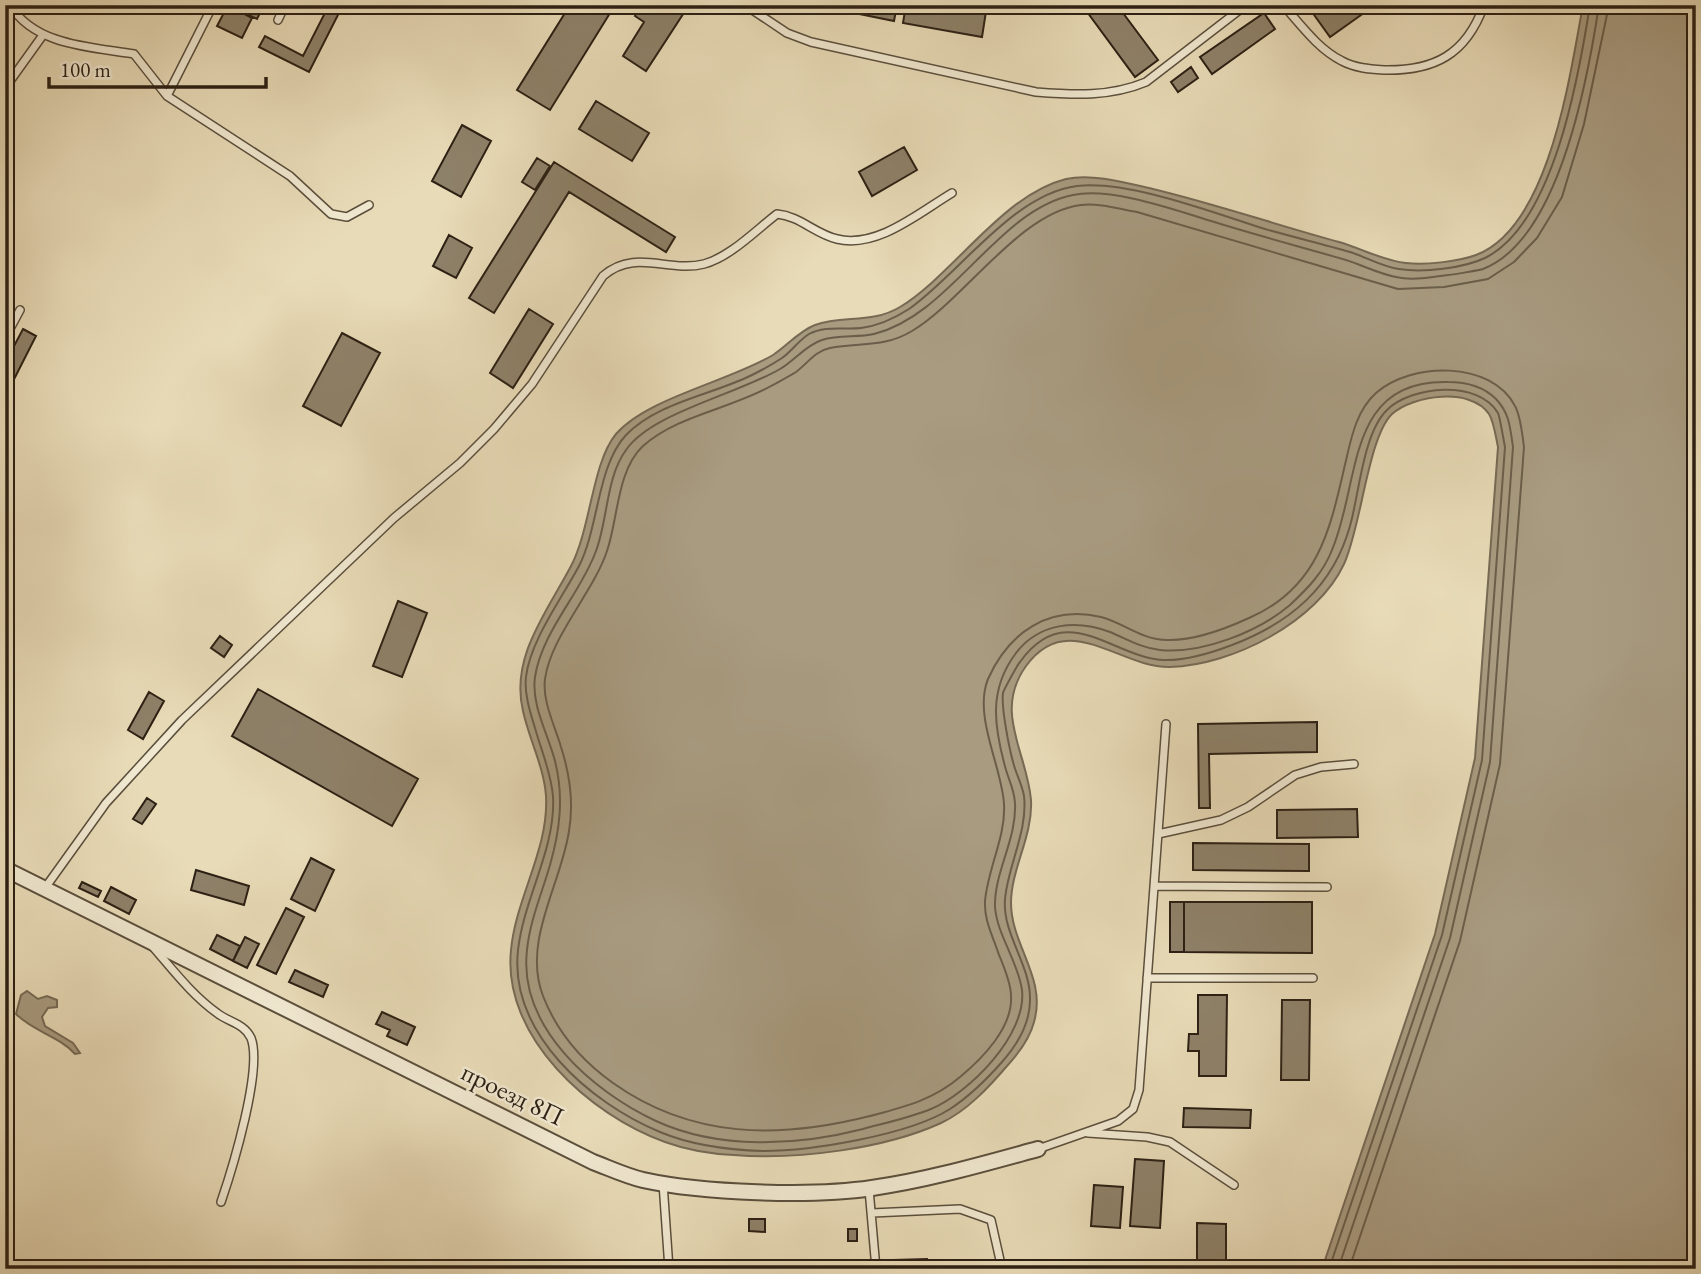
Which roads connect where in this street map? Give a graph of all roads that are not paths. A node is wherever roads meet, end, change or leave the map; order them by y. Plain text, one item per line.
1 (10, 5) edge
2 (213, 5) edge
3 (285, 5) edge
4 (745, 5) edge
5 (1247, 5) edge
6 (1283, 5) edge
7 (1484, 5) edge
8 (278, 20) dead end
9 (43, 34) junction
10 (5, 88) edge
11 (167, 96) junction
12 (952, 193) dead end
13 (369, 205) dead end
14 (20, 310) dead end
15 (5, 338) edge
16 (1166, 724) dead end
17 (1354, 764) dead end
18 (1158, 834) junction
19 (5, 869) edge
20 (1154, 886) junction
21 (1327, 887) dead end
22 (45, 889) junction
23 (148, 940) junction
24 (1147, 978) junction
25 (1313, 978) dead end
26 (1084, 1133) junction
27 (1038, 1149) joint
28 (663, 1183) junction
29 (1234, 1185) dead end
30 (869, 1189) junction
31 (221, 1202) dead end
32 (872, 1213) junction
33 (669, 1269) edge
34 (876, 1269) edge
35 (1002, 1269) edge

1 - 9 lane
2 - 11 lane
3 - 8 lane
4 - 5 lane
6 - 7 lane
9 - 10 lane
9 - 11 lane
11 - 13 lane
12 - 22 lane
14 - 15 lane
16 - 18 lane
17 - 18 lane
18 - 20 lane
19 - 22 street, проезд 8П
20 - 21 lane
20 - 24 lane
22 - 23 street, проезд 8П
23 - 28 street, проезд 8П
23 - 31 lane
24 - 25 lane
24 - 26 lane
26 - 27 lane
26 - 29 lane
27 - 30 street, проезд 8П
28 - 30 street, проезд 8П
28 - 33 lane
30 - 32 lane
32 - 34 lane
32 - 35 lane

